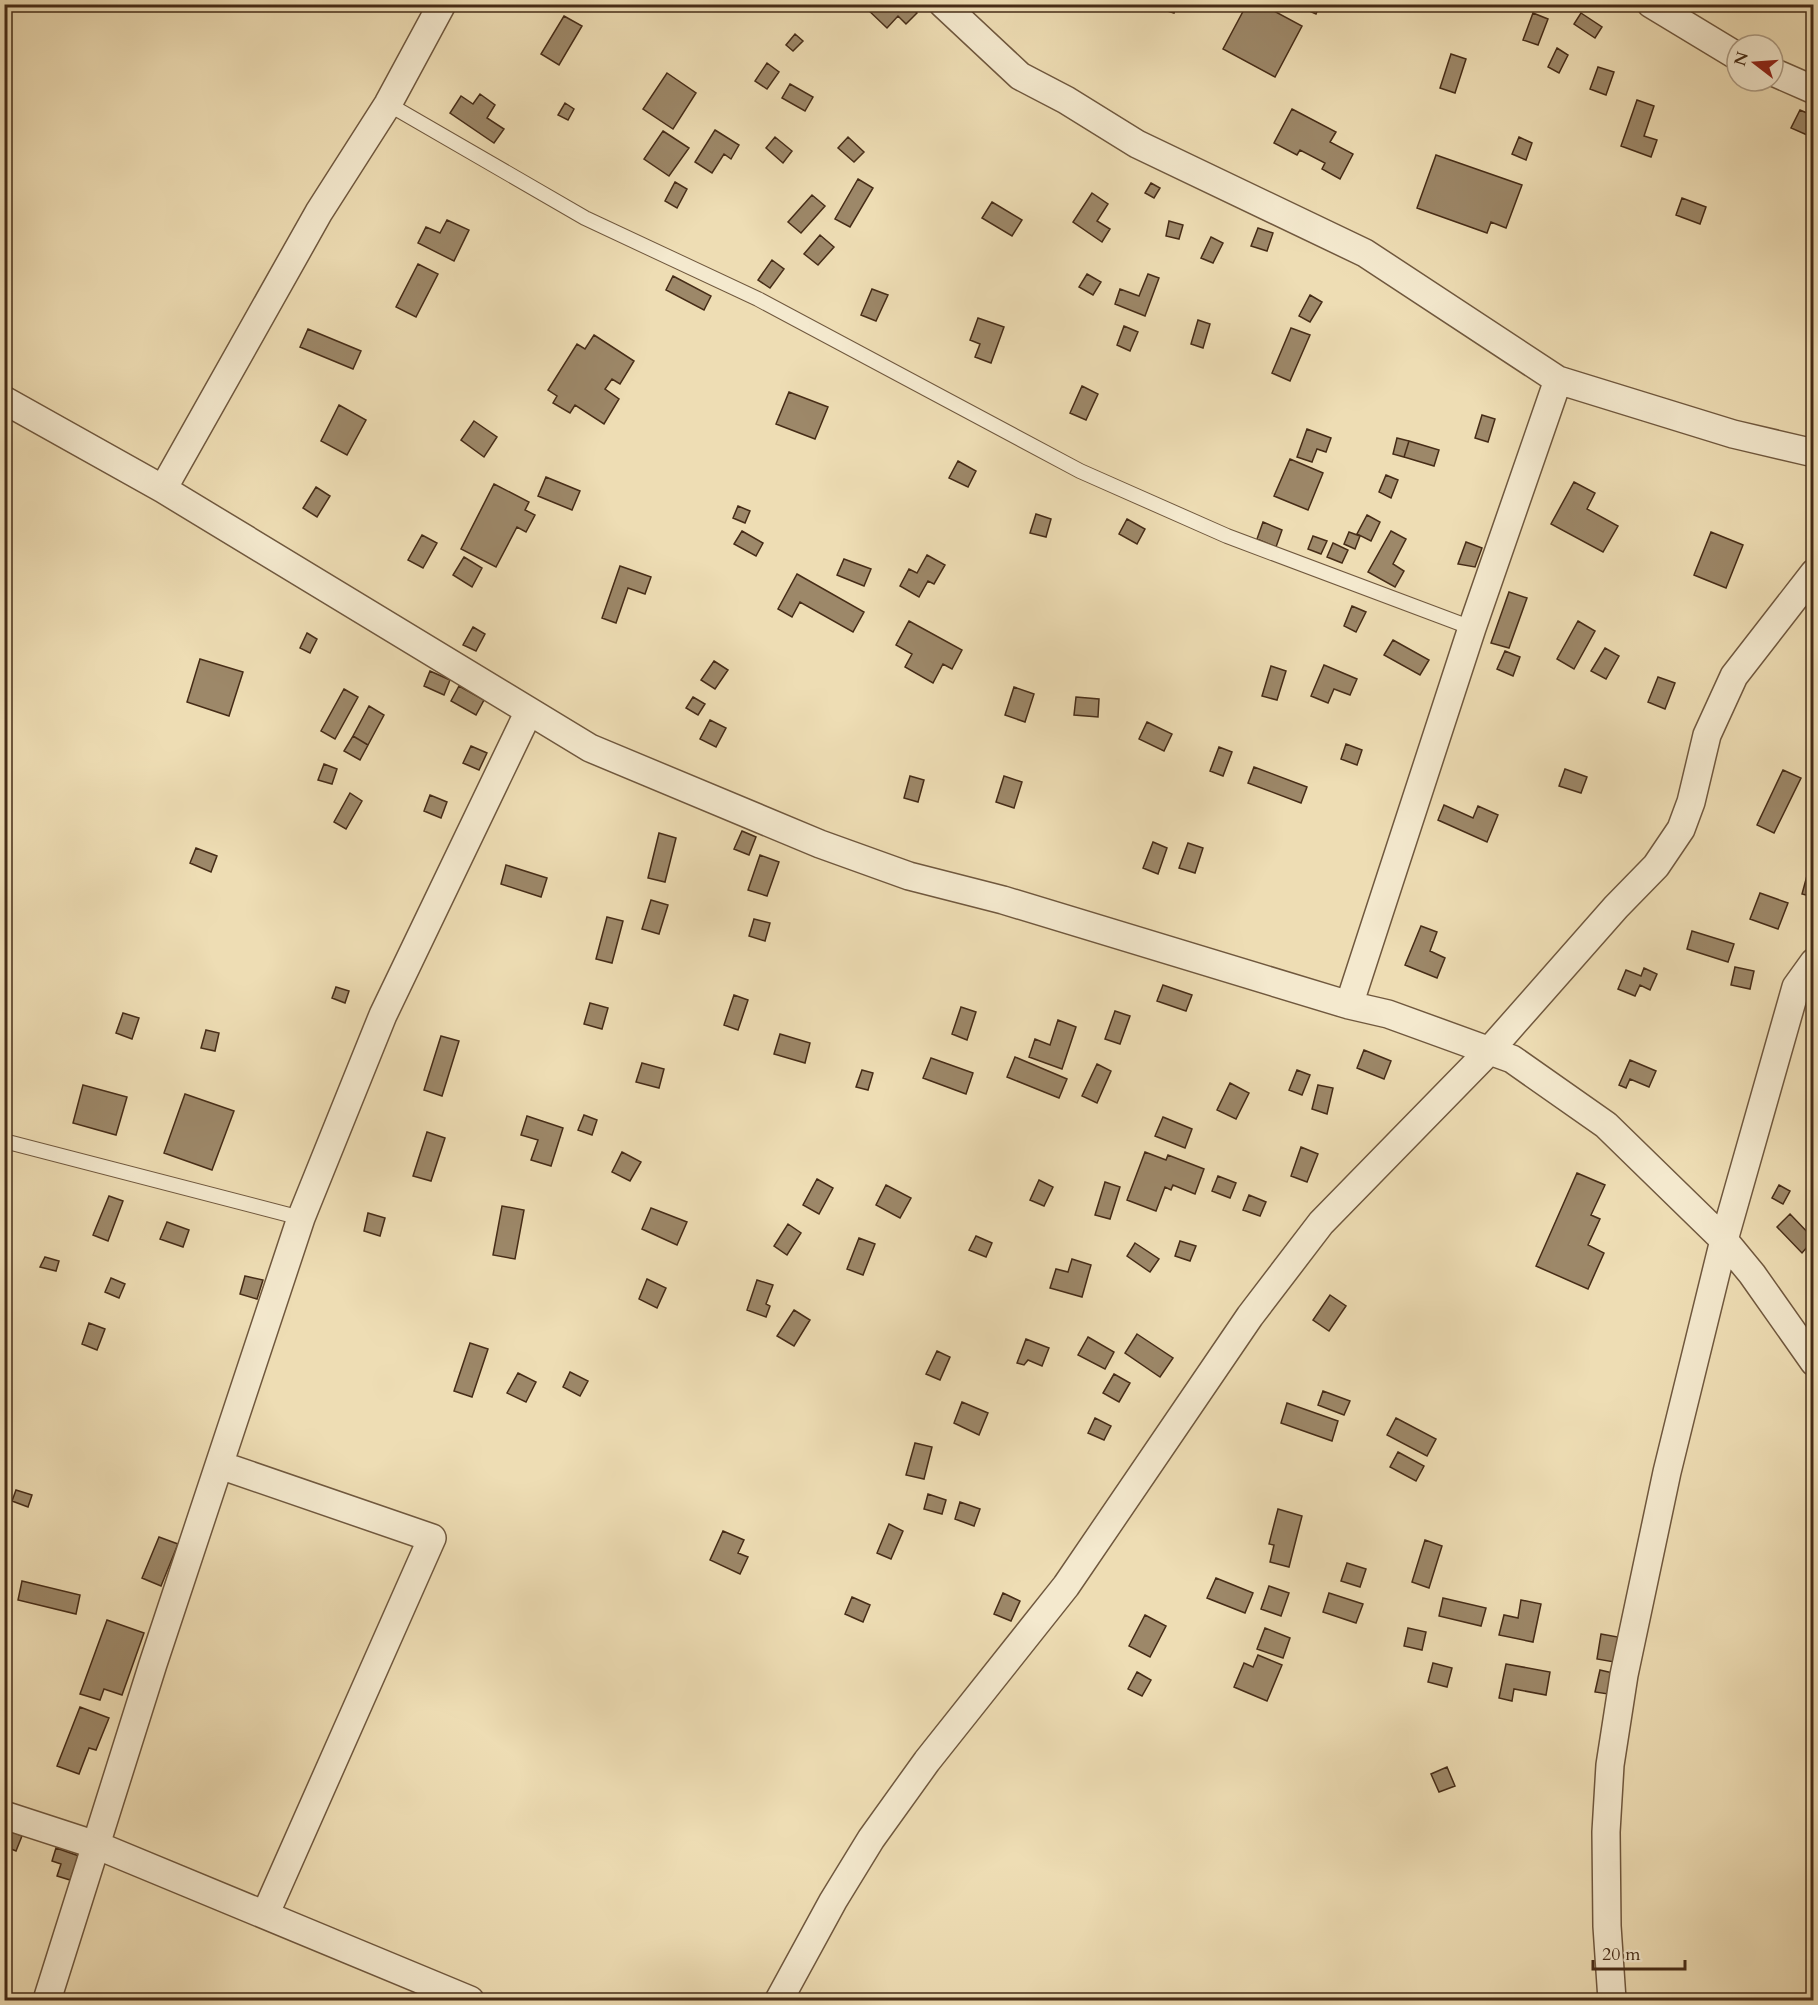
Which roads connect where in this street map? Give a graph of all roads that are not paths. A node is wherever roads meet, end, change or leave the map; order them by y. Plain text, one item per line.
1 (442, 4) edge
2 (943, 4) edge
3 (1651, 4) edge
4 (1725, 49) edge
5 (1785, 77) edge
6 (1814, 90) edge
7 (388, 104) junction
8 (1558, 380) junction
9 (4, 400) edge
10 (1814, 453) edge
11 (163, 489) junction
12 (1814, 573) edge
13 (1472, 628) junction
14 (530, 711) junction
15 (1814, 962) edge
16 (1348, 1005) junction
17 (1490, 1050) junction
18 (4, 1141) edge
19 (302, 1218) junction
20 (1724, 1240) junction
21 (1814, 1362) edge
22 (220, 1465) junction
23 (4, 1815) edge
24 (96, 1845) junction
25 (265, 1915) junction
26 (47, 2001) edge
27 (470, 2001) edge
28 (778, 2001) edge
29 (1612, 2001) edge

1 - 7 street
2 - 8 street
3 - 4 street
5 - 6 street
7 - 11 street
7 - 13 lane
8 - 10 street
8 - 13 street
9 - 11 street
11 - 14 street
12 - 17 street
13 - 16 street
14 - 16 street
14 - 19 street
15 - 20 street
16 - 17 street
17 - 20 street
17 - 28 street
18 - 19 lane
19 - 22 street
20 - 21 street
20 - 29 street
22 - 24 street
22 - 25 street
23 - 24 street
24 - 25 street
24 - 26 street
25 - 27 street

